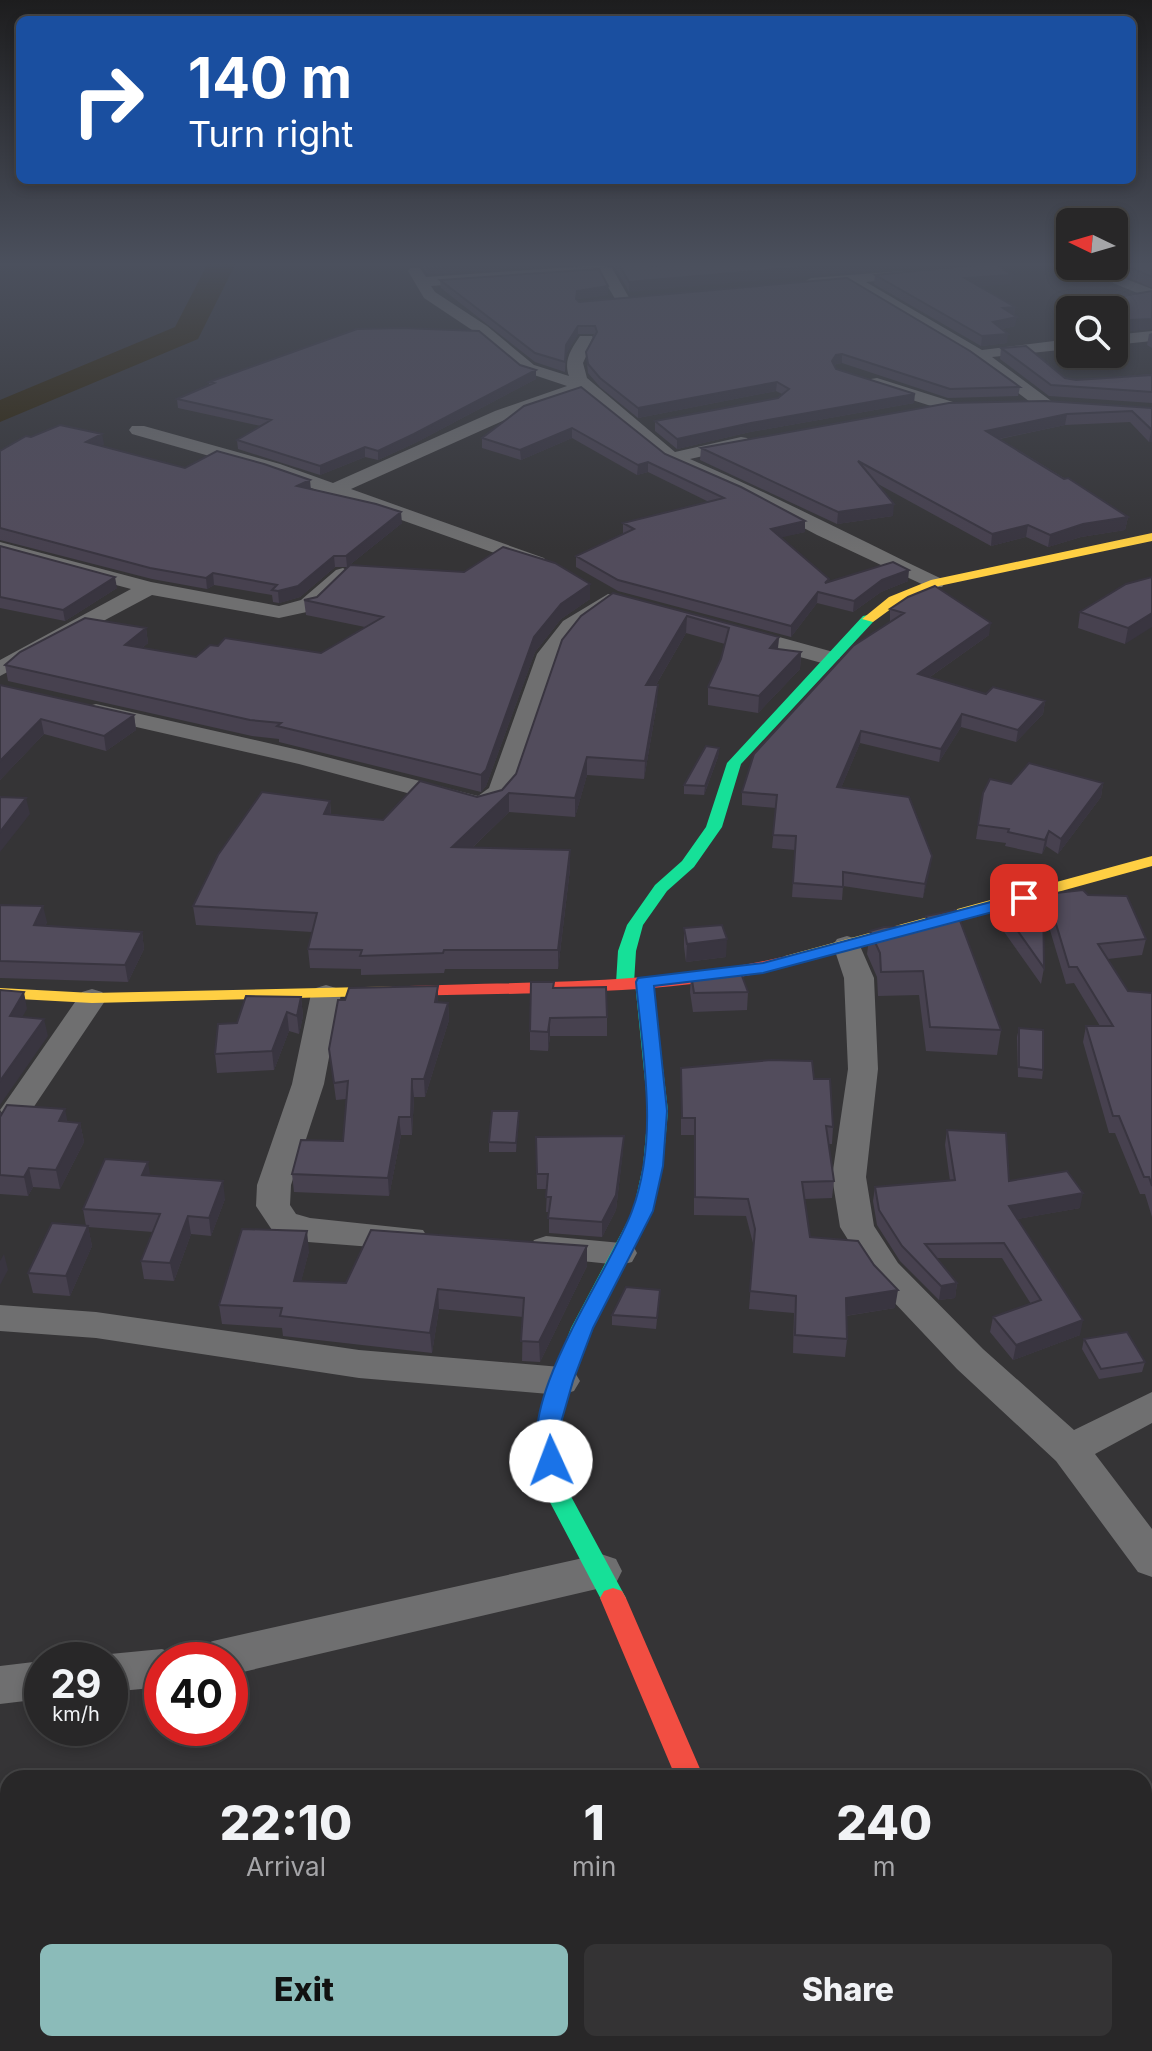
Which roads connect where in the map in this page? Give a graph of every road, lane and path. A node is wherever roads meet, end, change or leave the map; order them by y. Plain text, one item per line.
1 (515, 359) edge
2 (574, 359) edge
3 (984, 359) edge
4 (857, 376) edge
5 (584, 386) junction
6 (1017, 404) edge
7 (905, 413) edge
8 (661, 421) edge
9 (632, 427) junction
10 (138, 430) dead end
11 (765, 437) edge
12 (672, 458) junction
13 (333, 490) junction
14 (1152, 537) edge
15 (0, 548) edge
16 (549, 566) edge
17 (343, 574) edge
18 (935, 583) junction
19 (149, 588) junction
20 (607, 597) edge
21 (719, 628) edge
22 (829, 658) junction
23 (0, 669) edge
24 (76, 706) edge
25 (1152, 861) edge
26 (847, 945) junction
27 (635, 982) junction
28 (0, 993) edge
29 (326, 994) junction
30 (92, 998) junction
31 (16, 1110) edge
32 (448, 1241) edge
33 (511, 1245) edge
34 (620, 1253) junction
35 (0, 1318) edge
36 (561, 1381) junction
37 (1152, 1406) edge
38 (1070, 1450) junction
39 (1152, 1560) edge
40 (601, 1571) junction
41 (248, 1652) edge
42 (24, 1682) edge
43 (0, 1685) edge
44 (687, 1770) edge

1 - 5 street
2 - 5 street
3 - 6 street
4 - 7 street
5 - 9 street
5 - 13 street
8 - 9 street
9 - 12 street
10 - 13 street
11 - 12 street
12 - 18 street
13 - 16 street
14 - 18 street
15 - 19 street
17 - 19 street
18 - 22 street
19 - 23 street
20 - 24 street
21 - 22 street
22 - 27 street
25 - 26 street
26 - 27 street
26 - 38 street
27 - 29 street
27 - 34 street
28 - 30 street
29 - 30 street
29 - 32 street
30 - 31 street
33 - 34 street
34 - 36 street
35 - 36 street
36 - 40 street
37 - 38 street
38 - 39 street
40 - 41 street
40 - 44 street
42 - 43 street

